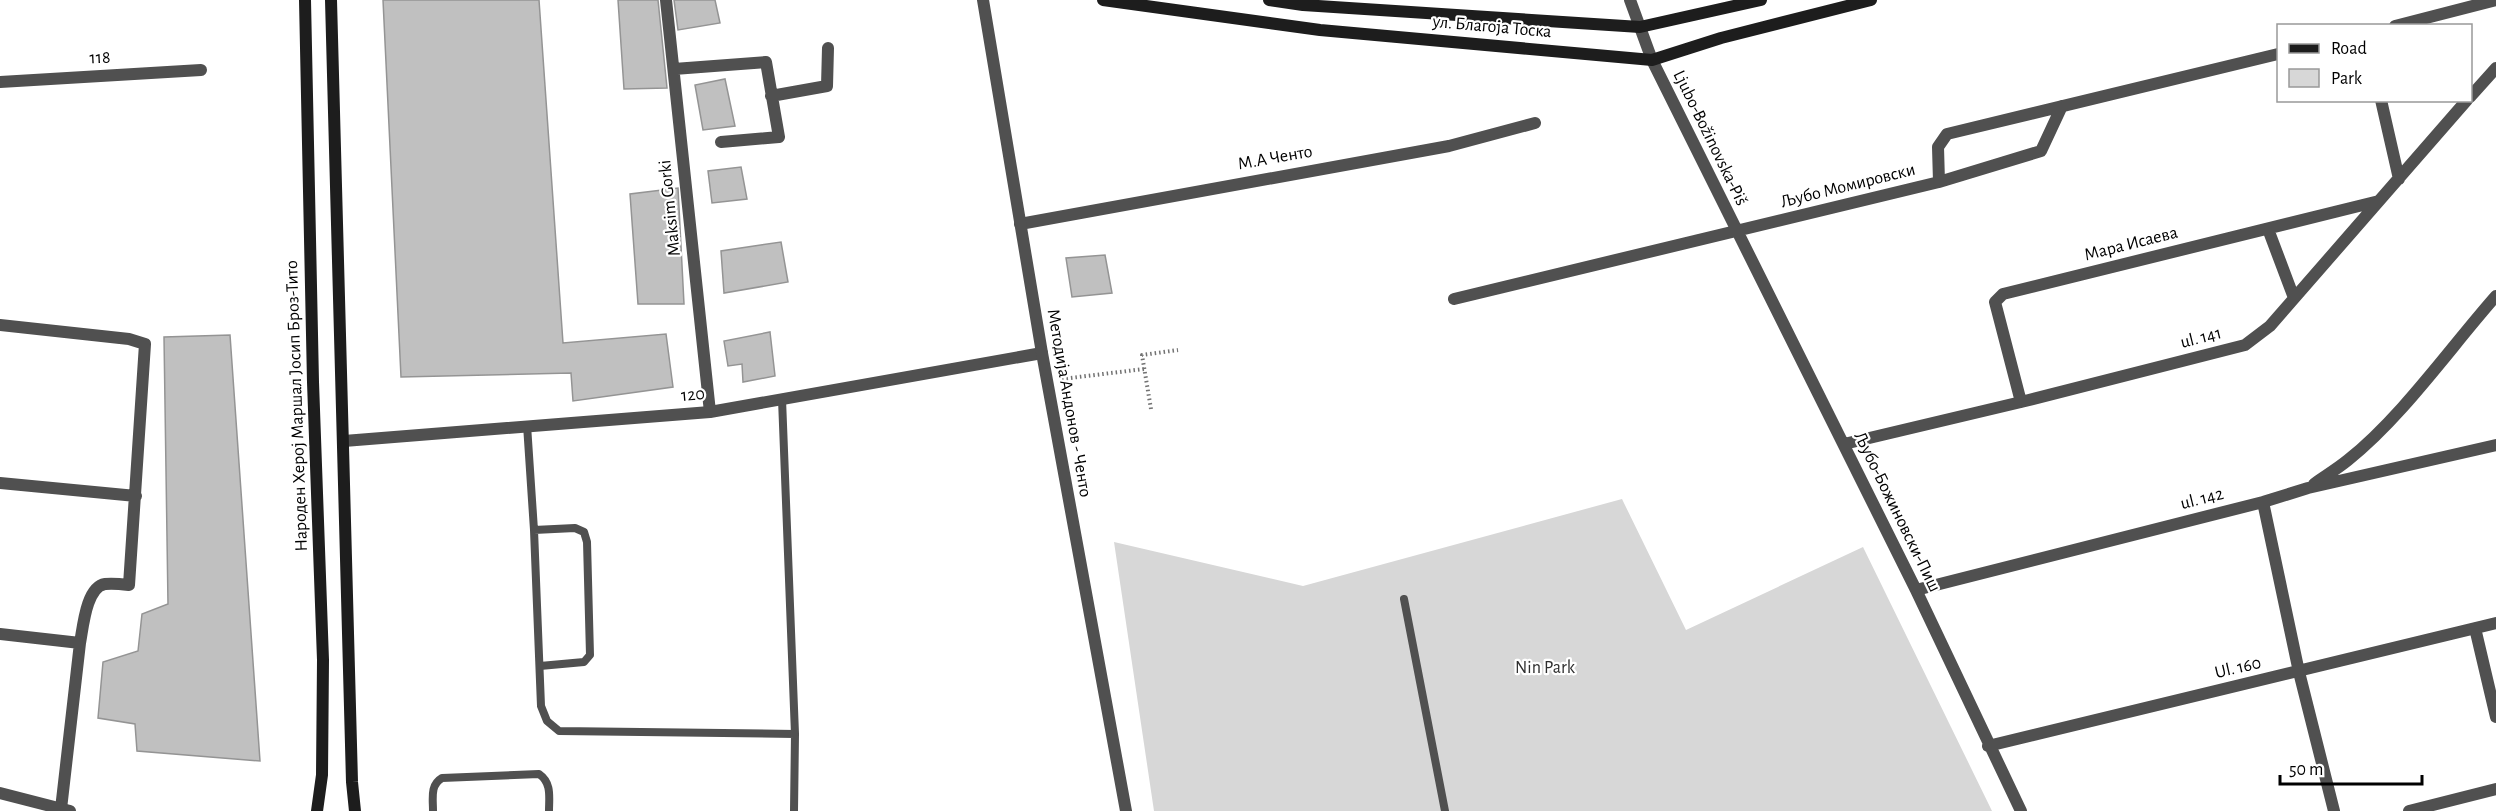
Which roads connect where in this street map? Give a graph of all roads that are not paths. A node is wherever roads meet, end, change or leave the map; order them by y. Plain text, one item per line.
1 (305, 0) edge
2 (331, 0) edge
3 (666, 0) edge
4 (983, 0) edge
5 (1103, 0) edge
6 (1269, 0) edge
7 (1630, 0) edge
8 (1761, 0) edge
9 (1871, 0) edge
10 (2496, 0) edge
11 (1303, 2) edge
12 (2403, 24) edge
13 (1641, 27) junction
14 (828, 48) dead end
15 (2277, 54) edge
16 (1652, 60) junction
17 (2496, 68) edge
18 (674, 69) junction
19 (201, 70) dead end
20 (0, 82) edge
21 (2472, 95) edge
22 (771, 96) junction
23 (2381, 102) edge
24 (2466, 102) edge
25 (2062, 106) junction
26 (1535, 123) dead end
27 (722, 142) dead end
28 (2399, 179) junction
29 (1939, 182) junction
30 (2379, 201) junction
31 (1020, 224) junction
32 (2268, 229) junction
33 (1736, 231) junction
34 (2496, 296) edge
35 (2294, 298) junction
36 (1454, 299) dead end
37 (0, 325) edge
38 (1042, 353) junction
39 (782, 399) junction
40 (2021, 402) junction
41 (710, 412) junction
42 (527, 425) junction
43 (344, 441) junction
44 (1844, 444) junction
45 (2496, 445) edge
46 (0, 483) edge
47 (2308, 488) junction
48 (136, 496) junction
49 (2264, 502) junction
50 (534, 530) junction
51 (1916, 590) junction
52 (1404, 599) dead end
53 (2496, 623) edge
54 (2475, 628) junction
55 (0, 634) edge
56 (80, 643) junction
57 (540, 666) junction
58 (2299, 672) junction
59 (2496, 717) edge
60 (795, 734) junction
61 (1989, 747) junction
62 (2496, 789) edge
63 (0, 793) edge
64 (65, 810) edge
65 (317, 811) edge
66 (355, 811) edge
67 (433, 811) edge
68 (549, 811) edge
69 (794, 811) edge
70 (1126, 811) edge
71 (1445, 811) edge
72 (2021, 811) edge
73 (2334, 811) edge
74 (2409, 811) edge

1 - 65 main road, Народен Херој Маршал Јосип Броз-Тито
2 - 43 main road
3 - 18 street, Maksim Gorki
4 - 31 street, Методија Андонов - Ченто
5 - 16 main road, ул. Благоја Тоска
6 - 11 main road
7 - 13 street, Ljubo-Božinovska-Piš
8 - 13 main road
9 - 16 main road, ул. Благоја Тоска
10 - 12 street
11 - 13 main road
13 - 16 street, Ljubo-Božinovska-Piš
14 - 22 street
15 - 25 street, Љубо Момировски
16 - 33 street, Ljubo-Božinovska-Piš
17 - 21 street
18 - 22 street
18 - 41 street, Maksim Gorki
19 - 20 street, 118
22 - 27 street
23 - 28 street
24 - 28 street, ul. 141
25 - 29 street
25 - 29 street, Љубо Момировски
26 - 31 street, М.А Ченто
28 - 30 street, ul. 141
29 - 33 street, Љубо Момировски
30 - 32 street, Мара Исаева
30 - 35 street, ul. 141
31 - 38 street, Методија Андонов - Ченто
32 - 35 street
32 - 40 street, Мара Исаева
33 - 36 street, Љубо Момировски
33 - 44 street, Љубо-Божиновски-Пиш
34 - 47 street
35 - 40 street, ul. 141
37 - 48 street
38 - 39 street, 120
38 - 70 street, Методија Андонов - Ченто
39 - 41 street, 120
39 - 60 lane
40 - 44 street, ul. 141
41 - 42 street, 120
42 - 43 street, 120
42 - 50 lane
43 - 66 main road
44 - 51 street, Љубо-Божиновски-Пиш
45 - 47 street, ul. 142
46 - 48 street
47 - 49 street, ul. 142
48 - 56 street
49 - 51 street, ul. 142
49 - 58 street
50 - 57 lane
50 - 57 lane
51 - 61 street, Љубо-Божиновски-Пиш
52 - 71 lane
53 - 54 street, Ul. 160
54 - 58 street, Ul. 160
54 - 59 street
55 - 56 street
56 - 64 street
57 - 60 lane
58 - 61 street, Ul. 160
58 - 73 street
60 - 69 lane
61 - 72 street, Љубо-Божиновски-Пиш
62 - 74 street
63 - 64 street
67 - 68 lane

